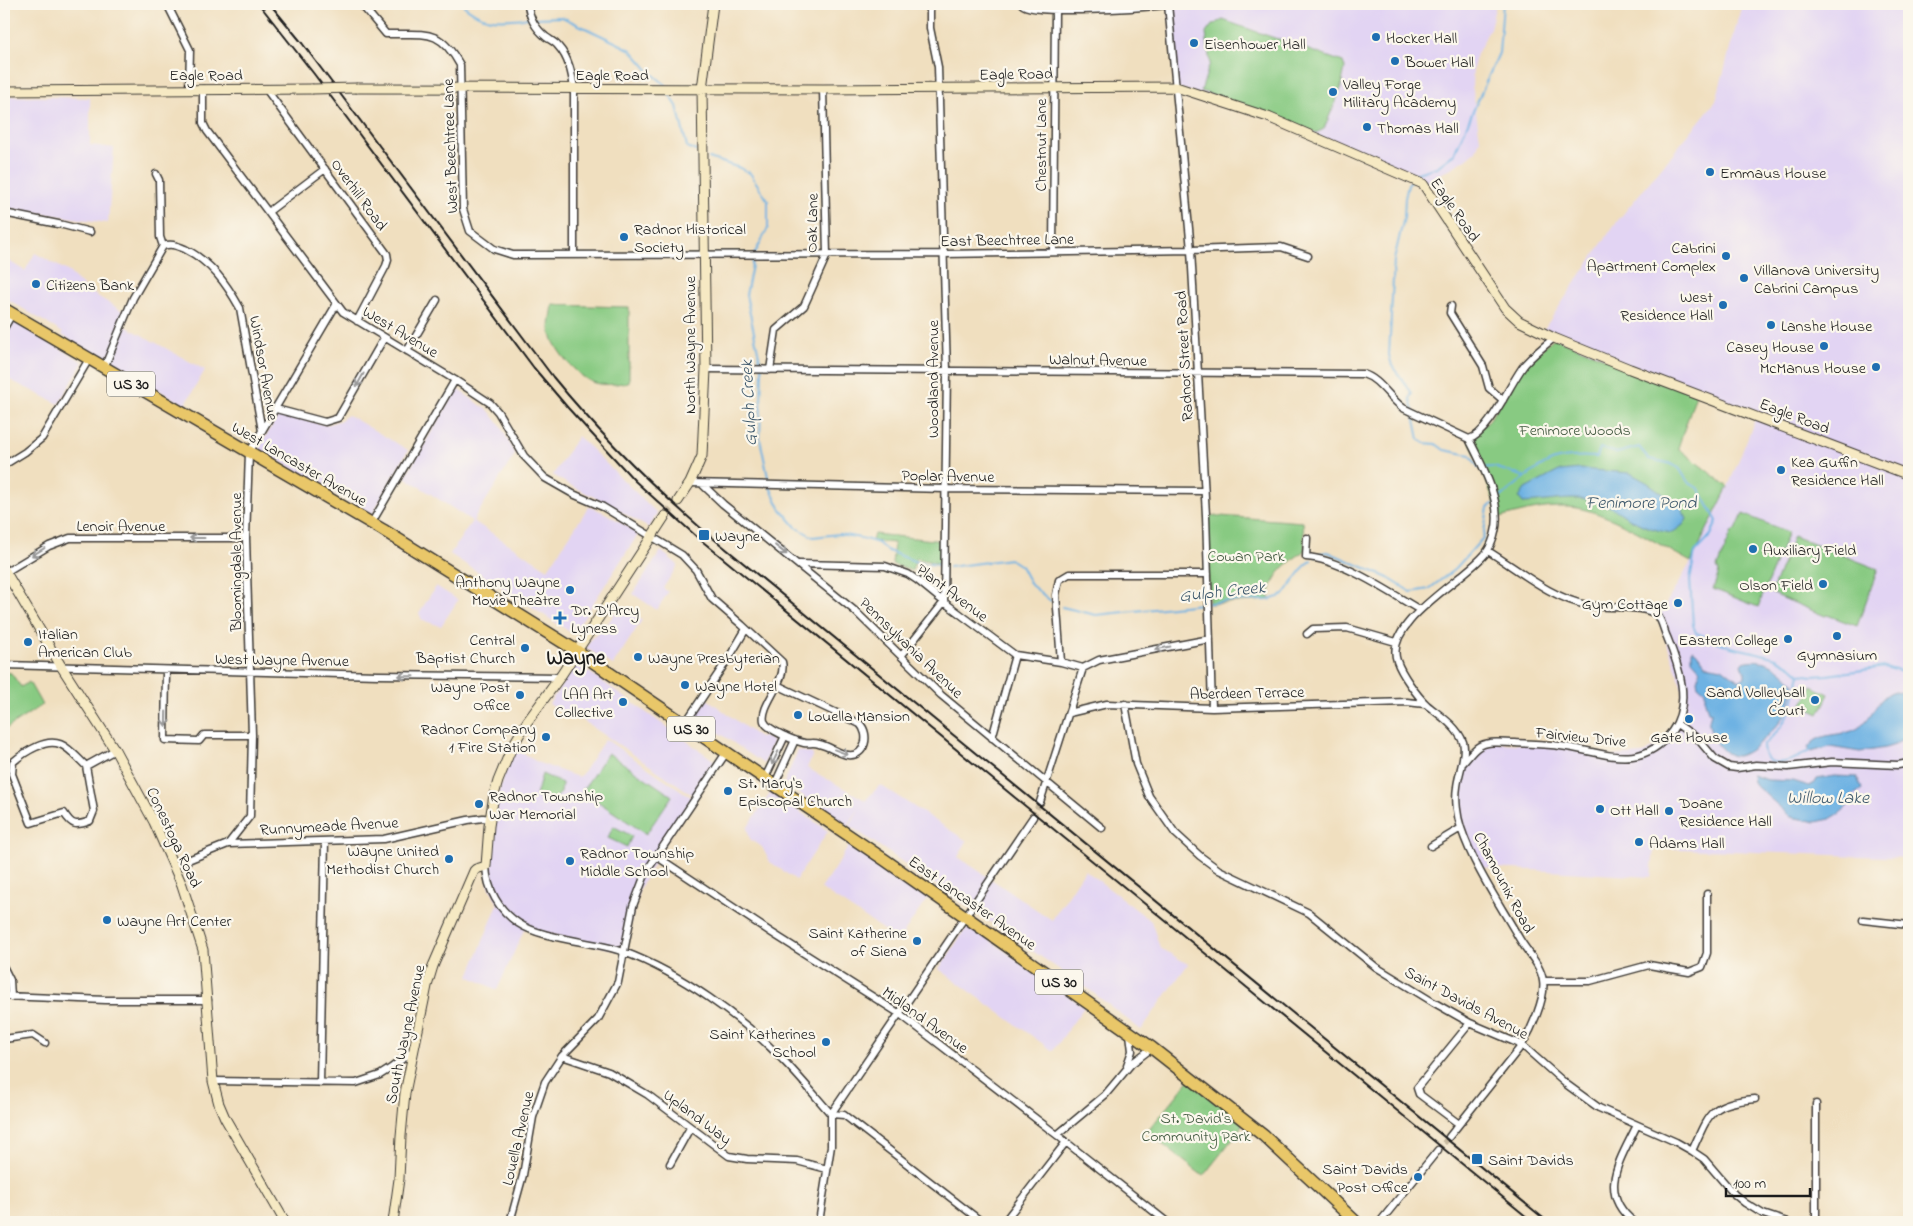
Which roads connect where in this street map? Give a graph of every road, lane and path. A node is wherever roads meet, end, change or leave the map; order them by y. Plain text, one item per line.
1 (167, 4) edge
2 (361, 4) edge
3 (528, 4) edge
4 (713, 4) edge
5 (930, 4) edge
6 (1022, 4) edge
7 (1168, 4) edge
8 (1055, 9) junction
9 (460, 87) junction
10 (1054, 87) junction
11 (1176, 87) junction
12 (938, 88) junction
13 (203, 89) junction
14 (266, 89) junction
15 (574, 89) junction
16 (702, 89) junction
17 (823, 89) junction
18 (189, 90) junction
19 (4, 91) edge
20 (325, 169) junction
21 (156, 174) dead end
22 (268, 212) junction
23 (4, 213) edge
24 (90, 232) dead end
25 (163, 246) junction
26 (1191, 250) junction
27 (1054, 252) junction
28 (944, 254) junction
29 (574, 255) junction
30 (704, 255) junction
31 (827, 255) junction
32 (1308, 256) dead end
33 (437, 300) dead end
34 (336, 305) junction
35 (1451, 306) dead end
36 (8, 312) edge
37 (356, 322) junction
38 (4, 328) edge
39 (384, 338) junction
40 (1554, 338) junction
41 (407, 351) junction
42 (88, 359) junction
43 (104, 368) junction
44 (706, 369) junction
45 (770, 370) junction
46 (947, 371) junction
47 (1198, 374) junction
48 (455, 380) junction
49 (1503, 400) junction
50 (276, 409) junction
51 (262, 431) junction
52 (1469, 439) junction
53 (249, 453) junction
54 (4, 464) edge
55 (1909, 475) edge
56 (690, 483) junction
57 (703, 485) junction
58 (946, 489) junction
59 (1204, 491) junction
60 (678, 501) tunnel mouth
61 (665, 516) tunnel mouth
62 (371, 524) junction
63 (246, 538) junction
64 (652, 538) junction
65 (1307, 538) dead end
66 (1488, 551) junction
67 (799, 564) junction
68 (5, 570) edge
69 (1208, 574) junction
70 (944, 602) junction
71 (1420, 610) junction
72 (746, 629) junction
73 (1306, 634) dead end
74 (1210, 639) junction
75 (1396, 642) junction
76 (577, 651) junction
77 (902, 655) junction
78 (1014, 655) junction
79 (1061, 662) junction
80 (4, 665) edge
81 (62, 666) junction
82 (1083, 668) junction
83 (166, 670) junction
84 (250, 672) junction
85 (560, 677) junction
86 (777, 685) junction
87 (1125, 704) junction
88 (1425, 704) junction
89 (1212, 708) junction
90 (1069, 713) junction
91 (1677, 724) junction
92 (684, 725) junction
93 (252, 735) junction
94 (785, 736) junction
95 (992, 738) junction
96 (795, 740) junction
97 (1463, 743) junction
98 (1477, 747) junction
99 (115, 750) junction
100 (726, 753) junction
101 (1909, 763) edge
102 (1462, 764) junction
103 (86, 766) junction
104 (764, 780) junction
105 (1046, 782) junction
106 (774, 786) junction
107 (1040, 802) tunnel mouth
108 (1032, 817) tunnel mouth
109 (490, 819) junction
110 (1102, 828) dead end
111 (1461, 828) junction
112 (325, 841) junction
113 (228, 844) junction
114 (1430, 846) dead end
115 (656, 856) junction
116 (173, 866) junction
117 (486, 866) junction
118 (1706, 894) dead end
119 (966, 916) junction
120 (1863, 920) dead end
121 (1909, 924) edge
122 (623, 952) junction
123 (4, 968) edge
124 (1544, 981) junction
125 (4, 996) edge
126 (11, 997) junction
127 (208, 1000) junction
128 (900, 1014) junction
129 (1470, 1022) junction
130 (1130, 1032) junction
131 (4, 1039) edge
132 (45, 1042) dead end
133 (1522, 1045) junction
134 (1152, 1048) junction
135 (414, 1050) junction
136 (562, 1056) junction
137 (1123, 1072) junction
138 (213, 1081) junction
139 (320, 1083) junction
140 (1755, 1099) dead end
141 (1816, 1104) dead end
142 (831, 1114) junction
143 (1459, 1124) junction
144 (1638, 1125) junction
145 (690, 1128) junction
146 (1057, 1135) junction
147 (1449, 1137) tunnel mouth
148 (1066, 1142) junction
149 (1438, 1150) tunnel mouth
150 (1692, 1151) junction
151 (670, 1164) dead end
152 (827, 1169) junction
153 (285, 1222) edge
154 (393, 1222) edge
155 (510, 1222) edge
156 (819, 1222) edge
157 (982, 1222) edge
158 (1004, 1222) edge
159 (1167, 1222) edge
160 (1356, 1222) edge
161 (1380, 1222) edge
162 (1634, 1222) edge
163 (1786, 1222) edge
164 (1816, 1222) edge

1 - 18 street
2 - 9 street, West Beechtree Lane
3 - 15 street
4 - 16 street, North Wayne Avenue
5 - 12 street, Woodland Avenue
6 - 8 street
7 - 8 street
7 - 11 street, Radnor Street Road
8 - 10 street, Chestnut Lane
9 - 14 street, Eagle Road, bridge
9 - 15 street, Eagle Road
9 - 29 street, West Beechtree Lane
10 - 11 street, Eagle Road
10 - 12 street, Eagle Road
10 - 27 street, Chestnut Lane
11 - 26 street, Radnor Street Road
11 - 40 street, Eagle Road
12 - 17 street, Eagle Road
12 - 28 street, Woodland Avenue
13 - 14 street, Eagle Road
13 - 18 street, Eagle Road
13 - 22 street, West Avenue
14 - 20 street, Overhill Road
15 - 16 street, Eagle Road
15 - 29 street
16 - 17 street, Eagle Road
16 - 30 street, North Wayne Avenue
17 - 31 street, Oak Lane
18 - 19 street, Eagle Road
20 - 22 street
20 - 37 street, Overhill Road
21 - 25 street
22 - 34 street, West Avenue
23 - 24 street
25 - 43 street
25 - 51 street, Windsor Avenue
26 - 27 street, East Beechtree Lane
26 - 32 street, East Beechtree Lane
26 - 47 street, Radnor Street Road
27 - 28 street, East Beechtree Lane
28 - 31 street, East Beechtree Lane
28 - 46 street, Woodland Avenue
29 - 30 street, West Beechtree Lane
30 - 31 street, East Beechtree Lane
30 - 44 street, North Wayne Avenue
31 - 45 street, Oak Lane
33 - 41 street
34 - 37 street, West Avenue
34 - 50 street
35 - 49 street
36 - 38 street
36 - 42 highway, West Lancaster Avenue / US 30
37 - 39 street, West Avenue
39 - 41 street, West Avenue
39 -> 50 street
40 - 49 street
40 - 55 street, Eagle Road
41 - 48 street, West Avenue
42 - 43 highway, West Lancaster Avenue / US 30
42 - 54 street
43 - 53 highway, West Lancaster Avenue / US 30
44 - 45 street, Walnut Avenue
44 - 56 street, North Wayne Avenue
45 - 46 street, Walnut Avenue
46 - 47 street, Walnut Avenue
46 - 58 street, Woodland Avenue
47 - 52 street, Walnut Avenue
47 - 59 street, Radnor Street Road
48 - 62 street
48 - 64 street, West Avenue
49 - 52 street
50 - 51 street
51 - 53 street
52 - 66 street
53 - 62 highway, West Lancaster Avenue / US 30
53 - 63 street, Bloomingdale Avenue
56 - 57 street, Poplar Avenue
56 - 60 street, North Wayne Avenue
57 - 58 street, Poplar Avenue
57 -> 67 street, Pennsylvania Avenue
58 - 59 street, Poplar Avenue
58 - 70 street, Woodland Avenue
59 - 69 street, Radnor Street Road
61 - 64 street
62 - 76 highway, West Lancaster Avenue / US 30
63 -> 68 street, Lenoir Avenue
63 - 84 street, Bloomingdale Avenue
64 - 72 street, West Avenue
64 - 76 street
65 - 71 street
66 - 71 street
66 - 91 street
67 - 70 street, Plant Avenue
67 - 77 street, Pennsylvania Avenue
68 - 81 street, Conestoga Road
69 - 74 street, Radnor Street Road
69 - 79 street
70 - 77 street
70 - 78 street, Plant Avenue
71 - 75 street
72 - 86 street, West Avenue
72 - 92 street
73 - 75 street
74 -> 82 street
74 - 89 street, Radnor Street Road
75 - 88 street
76 - 85 street
76 - 92 highway, East Lancaster Avenue / US 30
77 - 95 street, Pennsylvania Avenue
78 - 79 street, Plant Avenue
78 - 95 street
79 - 82 street, Plant Avenue
80 - 81 street, West Wayne Avenue
81 - 83 street, West Wayne Avenue
81 - 99 street, Conestoga Road
82 - 90 street
83 - 84 street, West Wayne Avenue
83 -> 93 street
85 -> 84 street, West Wayne Avenue
84 - 93 street, Bloomingdale Avenue
85 - 109 street
86 - 94 street
96 -> 86 street
87 - 89 street, Aberdeen Terrace
87 - 90 street, Aberdeen Terrace
87 - 129 street, Saint Davids Avenue
88 - 89 street, Aberdeen Terrace
88 - 97 street
90 - 105 street
91 - 98 street, Fairview Drive
91 - 101 street
92 - 100 highway, East Lancaster Avenue / US 30
93 - 113 street, Bloomingdale Avenue
94 - 96 street
94 -> 104 street
95 - 105 street, Pennsylvania Avenue
96 - 106 street
97 - 98 street, Fairview Drive
97 - 102 street, Chamounix Road
98 - 102 street
99 - 103 street
99 - 116 street, Conestoga Road
100 - 104 highway, East Lancaster Avenue / US 30
100 - 115 street, Louella Avenue
102 - 111 street, Chamounix Road
103 - 103 street
104 - 106 highway, East Lancaster Avenue / US 30
105 - 107 street
105 - 110 street, Pennsylvania Avenue
106 - 119 highway, East Lancaster Avenue / US 30
108 - 119 street
109 - 112 street, Runnymeade Avenue
109 - 117 street
111 - 114 street
111 - 124 street, Chamounix Road
112 - 113 street, Runnymeade Avenue
112 - 139 street
113 - 116 street
115 - 122 street, Louella Avenue
115 - 128 street, Midland Avenue
116 - 127 street, Conestoga Road
117 - 122 street
117 - 135 street, South Wayne Avenue
118 - 124 street
119 - 128 street
119 - 130 highway, East Lancaster Avenue / US 30
120 - 121 street
122 - 136 street, Louella Avenue
122 - 142 street
123 - 126 street
124 - 133 street
125 - 126 street
126 - 127 street
127 - 138 street, Conestoga Road
128 - 142 street
128 - 146 street, Midland Avenue
129 - 133 street, Saint Davids Avenue
129 - 143 street
130 - 134 highway, East Lancaster Avenue / US 30
130 - 137 street
131 - 132 street
133 - 143 street
133 - 144 street, Saint Davids Avenue
134 - 137 street
134 - 160 highway, East Lancaster Avenue / US 30
135 - 139 street
135 - 154 street, South Wayne Avenue
136 - 145 street, Upland Way
136 - 155 street, Louella Avenue
137 - 146 street
138 - 139 street
138 - 153 street, Conestoga Road
140 - 150 street
141 - 164 street
142 - 152 street
142 - 157 street
143 - 147 street
144 - 150 street, Saint Davids Avenue
144 - 162 street
145 - 151 street
145 - 152 street, Upland Way
146 - 148 street, Midland Avenue
148 - 158 street
148 - 159 street, Midland Avenue
149 - 161 street
150 - 163 street, Saint Davids Avenue
152 - 156 street

